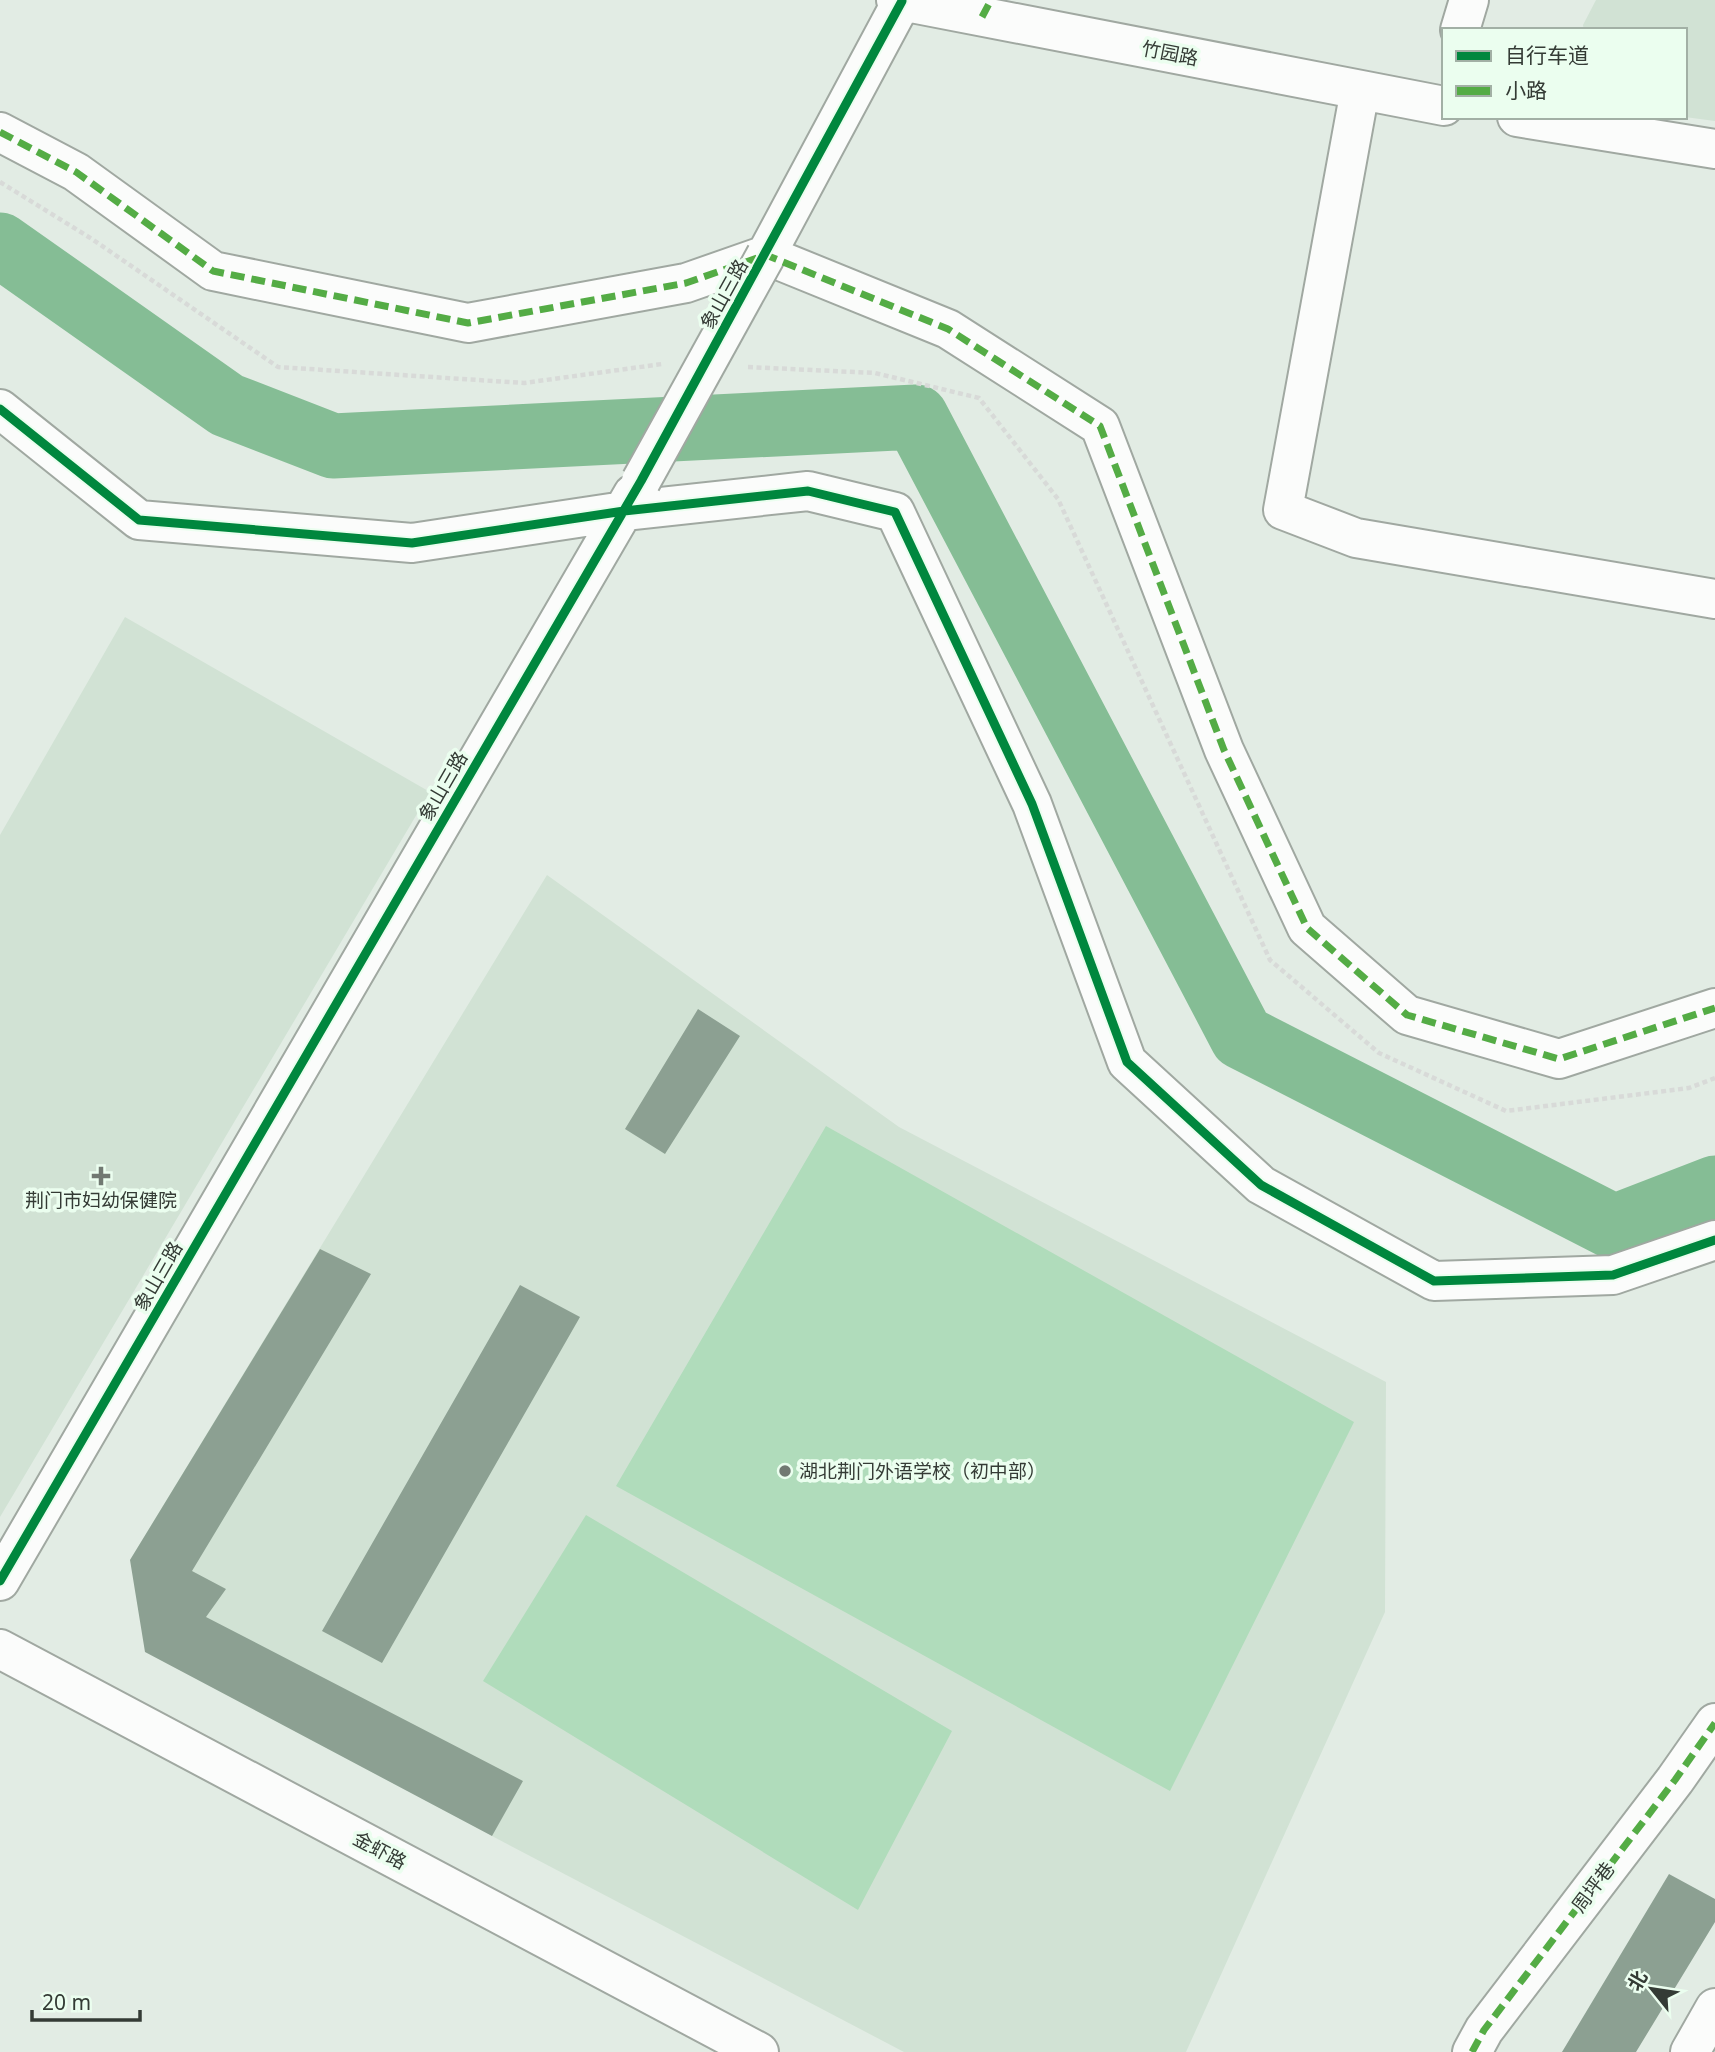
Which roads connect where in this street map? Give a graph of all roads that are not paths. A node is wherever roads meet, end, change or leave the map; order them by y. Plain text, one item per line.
1 (896, 0) edge
2 (1469, 0) edge
3 (902, 1) edge
4 (987, 8) edge
5 (1461, 28) edge
6 (1360, 90) junction
7 (1441, 98) edge
8 (1529, 119) edge
9 (0, 132) edge
10 (1715, 149) edge
11 (766, 254) junction
12 (0, 409) edge
13 (633, 496) junction
14 (1715, 599) edge
15 (1715, 1008) edge
16 (1715, 1240) edge
17 (0, 1581) edge
18 (0, 1648) edge
19 (1715, 1723) edge
20 (1714, 2010) edge
21 (759, 2052) edge
22 (1472, 2052) edge
23 (1690, 2052) edge

1 - 3 street, 竹园路
2 - 5 street
3 - 4 street, 竹园路
3 - 11 street, 象山三路
4 - 6 street, 竹园路
6 - 7 street, 竹园路
6 - 14 street
8 - 10 street
9 - 11 street
11 - 13 street, 象山三路, bridge
11 - 15 street
12 - 13 street
13 - 16 street
13 - 17 street, 象山三路
18 - 21 street, 金虾路
19 - 22 street, 周坪巷
20 - 23 street

